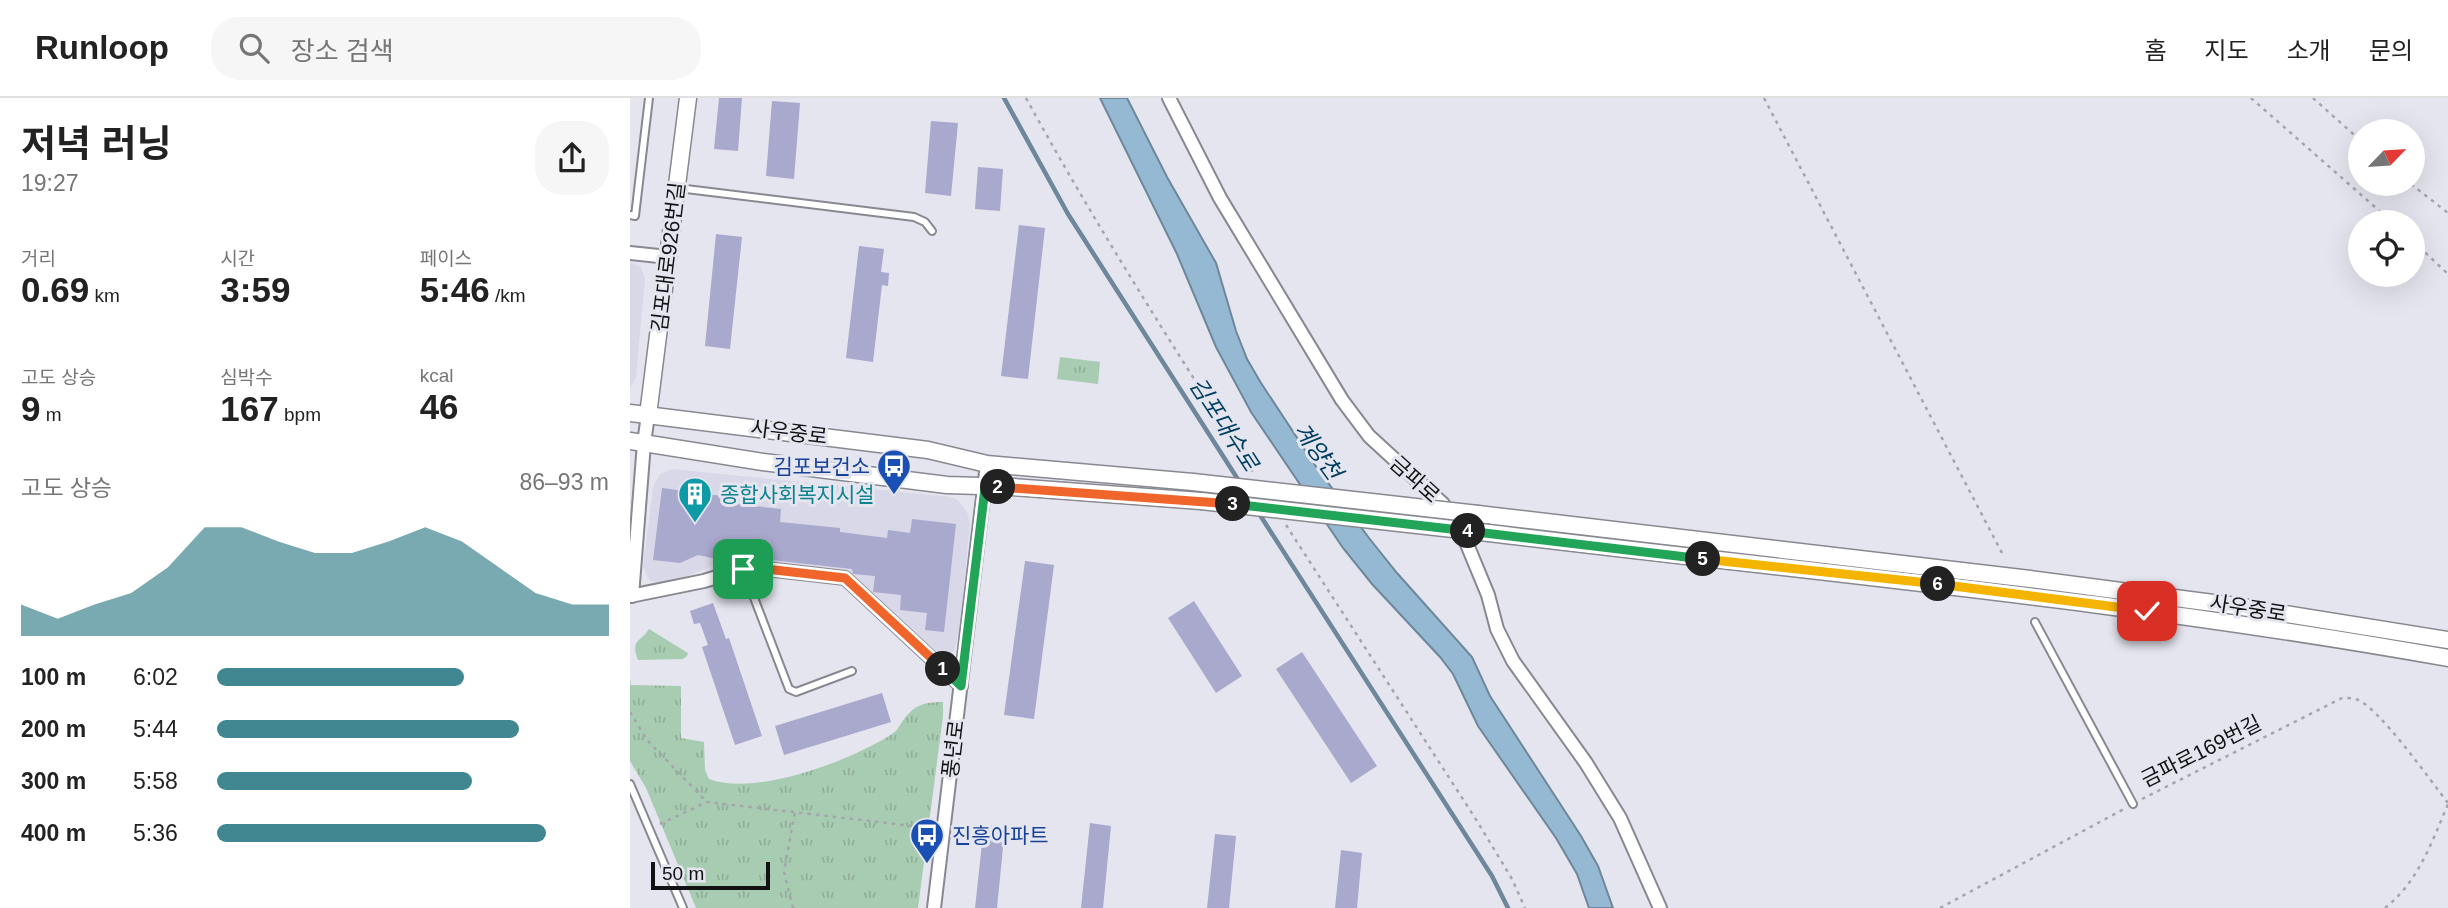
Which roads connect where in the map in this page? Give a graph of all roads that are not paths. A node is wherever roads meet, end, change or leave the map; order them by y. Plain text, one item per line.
1 (649, 98) edge
2 (688, 98) edge
3 (1169, 98) edge
4 (676, 188) junction
5 (630, 215) edge
6 (932, 231) dead end
7 (630, 253) edge
8 (668, 257) junction
9 (630, 413) edge
10 (648, 415) junction
11 (637, 442) edge
12 (987, 464) junction
13 (985, 488) junction
14 (743, 569) junction
15 (631, 596) edge
16 (2035, 622) dead end
17 (2448, 640) edge
18 (2448, 658) edge
19 (852, 671) dead end
20 (961, 686) junction
21 (630, 783) edge
22 (2133, 804) road end
23 (683, 908) edge
24 (934, 908) edge
25 (1660, 908) edge

1 - 5 lane
2 - 4 street, 김포대로926번길
3 - 25 street, 금파로
4 - 6 lane
4 - 8 street, 김포대로926번길
7 - 8 street
8 - 10 street, 김포대로926번길
9 - 10 street, 사우중로
10 - 11 street
10 - 12 street, 사우중로
11 - 13 street, 사우중로
11 - 15 street
12 - 13 street, 풍년로
12 - 17 street, 사우중로, bridge
13 - 18 street, 사우중로, bridge
13 - 20 street, 풍년로
14 - 15 street
14 - 19 lane
14 - 20 street
16 - 22 lane
20 - 24 street, 풍년로
21 - 23 lane

